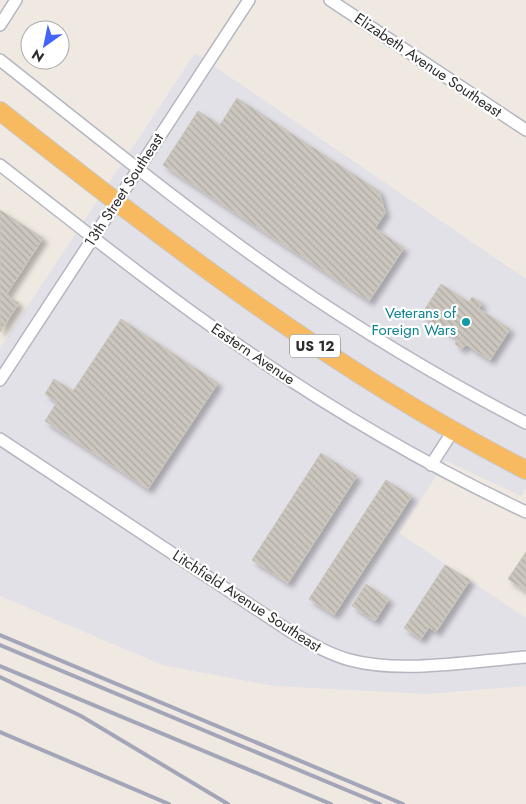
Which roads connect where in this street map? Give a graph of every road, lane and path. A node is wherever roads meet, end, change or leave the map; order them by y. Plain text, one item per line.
1 (16, 0) edge
2 (249, 0) edge
3 (330, 0) edge
4 (0, 25) edge
5 (0, 60) edge
6 (0, 111) edge
7 (526, 130) edge
8 (0, 165) edge
9 (139, 168) junction
10 (116, 202) junction
11 (93, 238) junction
12 (0, 380) edge
13 (526, 423) edge
14 (453, 431) junction
15 (0, 439) edge
16 (431, 465) junction
17 (526, 470) edge
18 (526, 512) edge
19 (526, 657) edge

1 - 4 street
2 - 9 street, 13th Street Southeast
3 - 7 street, Elizabeth Avenue Southeast
5 - 9 street
6 - 10 highway, US 12 / US 12
8 - 11 street, Eastern Avenue
9 - 10 street, 13th Street Southeast
9 - 13 street
10 - 11 street, 13th Street Southeast
10 - 14 highway, US 12 / US 12
11 - 12 street, 13th Street Southeast
11 - 16 street, Eastern Avenue
14 - 16 street
14 - 17 highway, US 12 / US 12
15 - 19 street, Litchfield Avenue Southeast
16 - 18 street, Eastern Avenue

